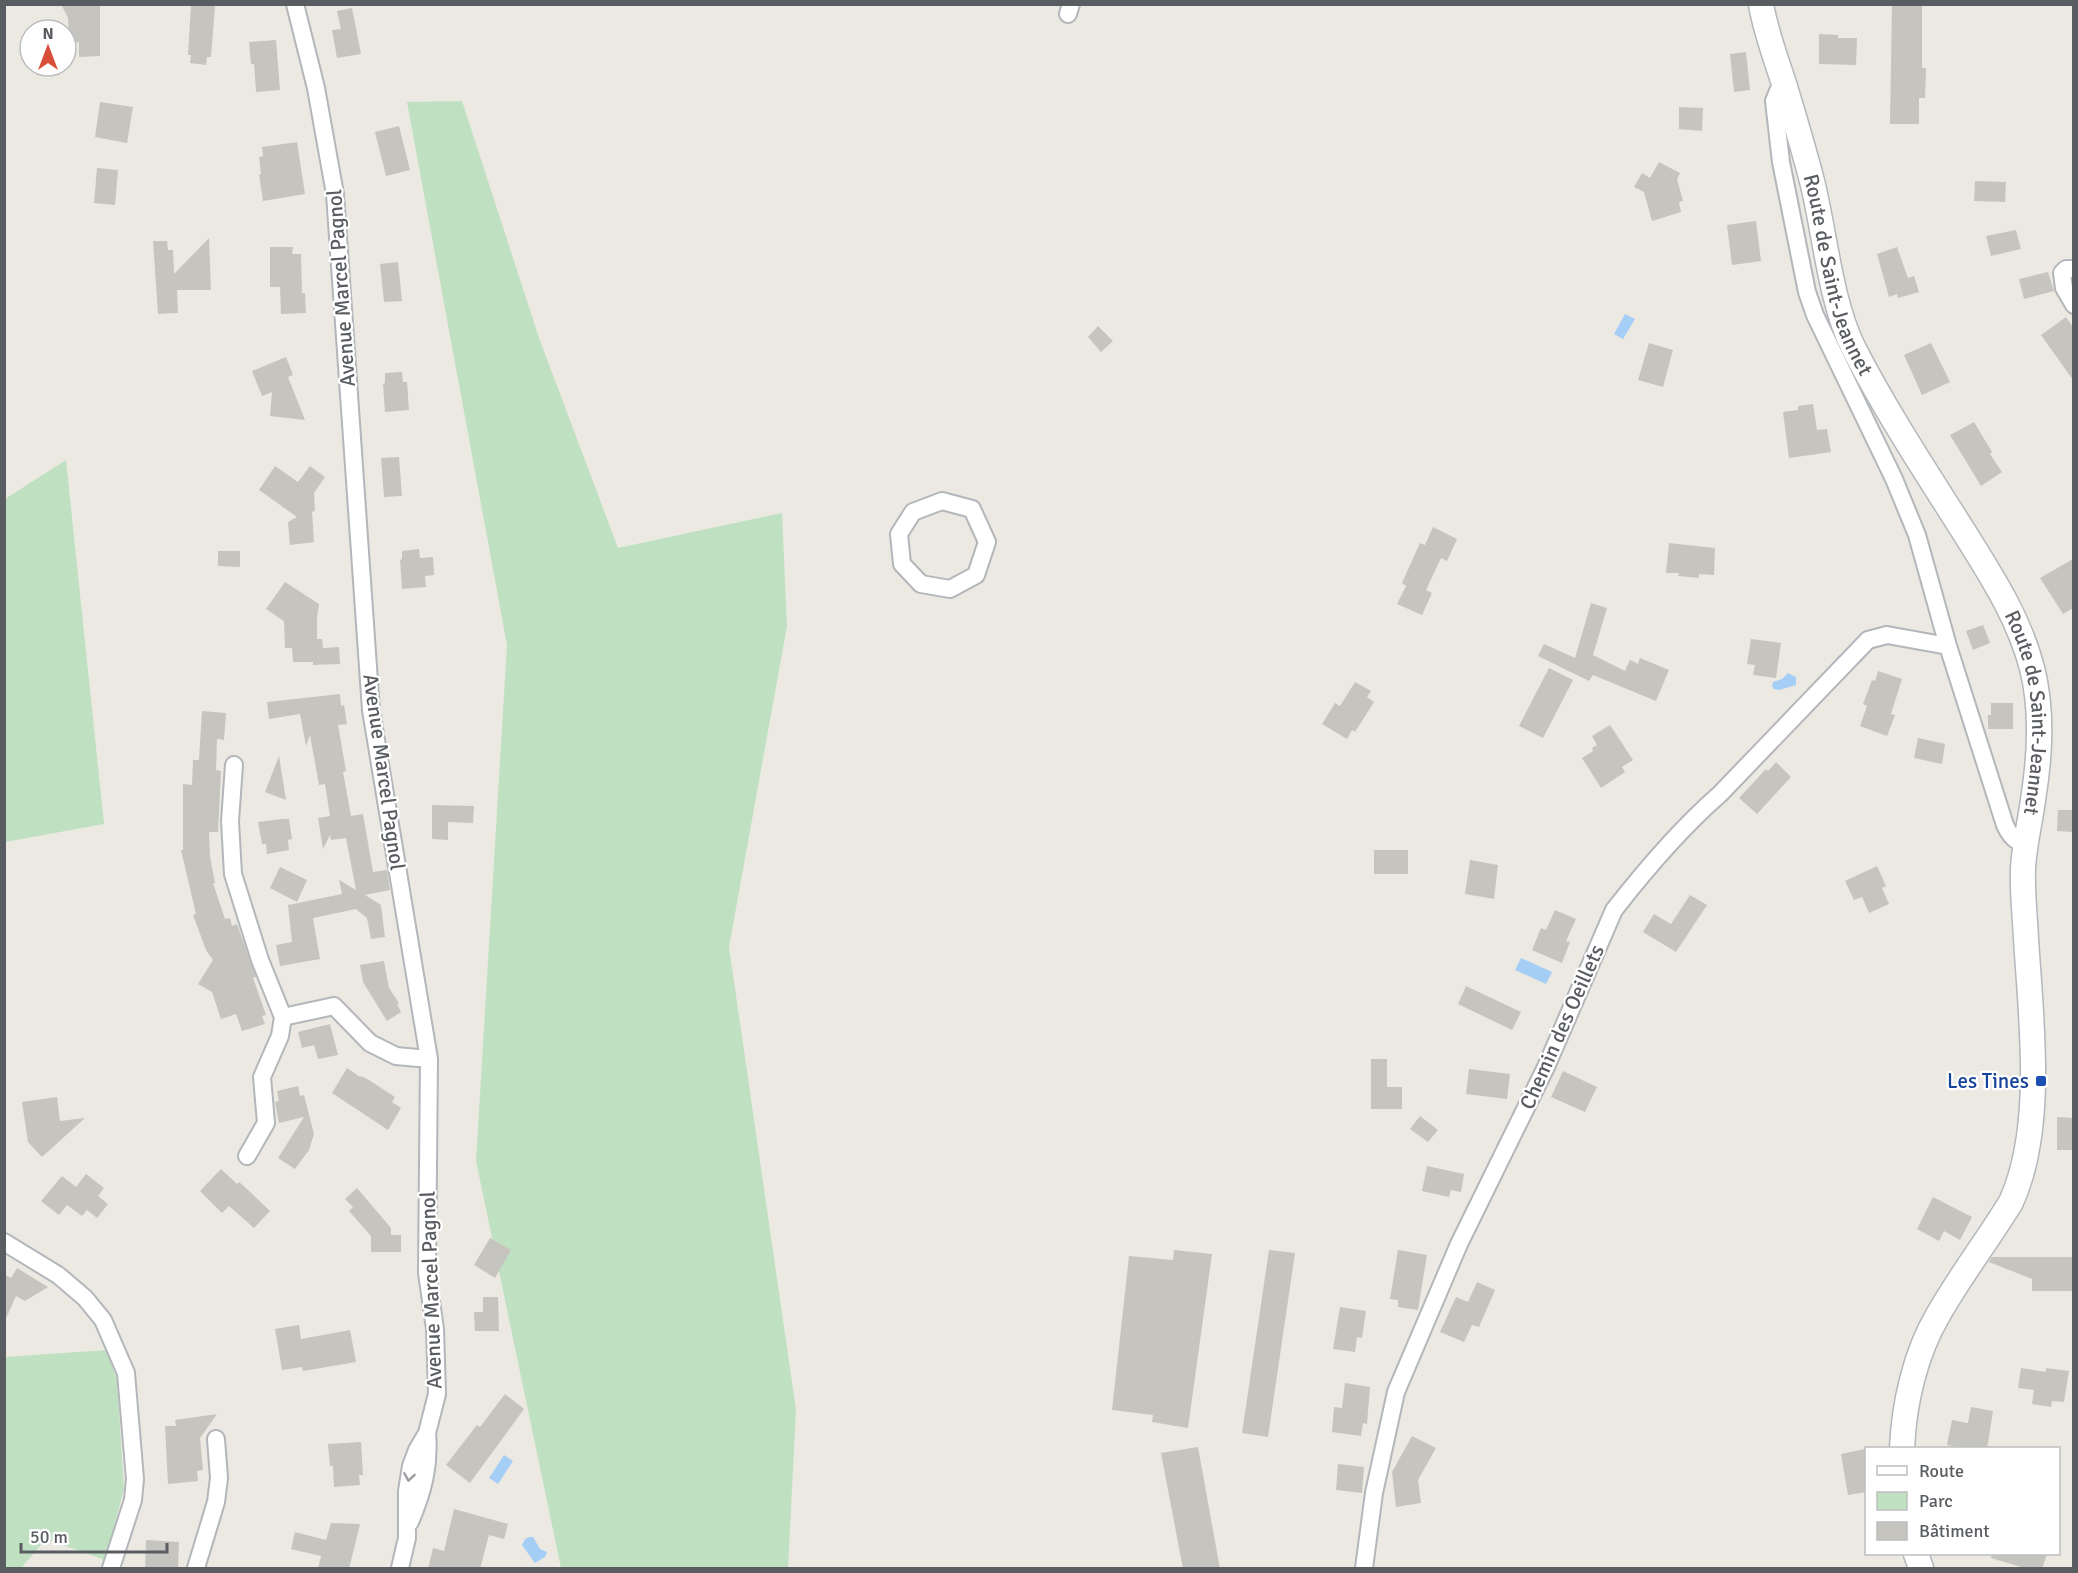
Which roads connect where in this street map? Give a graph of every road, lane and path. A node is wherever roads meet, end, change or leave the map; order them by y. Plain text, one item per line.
1 (295, 4) edge
2 (1761, 4) edge
3 (1785, 86) junction
4 (2073, 269) edge
5 (2073, 305) edge
6 (987, 542) joint
7 (1948, 646) junction
8 (234, 765) dead end
9 (2026, 844) junction
10 (283, 1017) junction
11 (429, 1059) junction
12 (247, 1156) dead end
13 (4, 1242) edge
14 (216, 1439) dead end
15 (1902, 1447) edge
16 (111, 1569) edge
17 (196, 1569) edge
18 (400, 1569) edge
19 (1364, 1569) edge

1 - 11 street, Avenue Marcel Pagnol
2 - 3 main road, Route de Saint-Jeannet
3 - 7 street
3 - 9 main road, Route de Saint-Jeannet
4 - 5 street
6 - 6 street
7 - 9 street
7 - 19 street, Chemin des Oeillets
8 - 10 street
9 - 15 main road, Route de Saint-Jeannet
10 - 11 street
10 - 12 street
11 - 18 street, Avenue Marcel Pagnol
13 - 16 street
14 - 17 street

